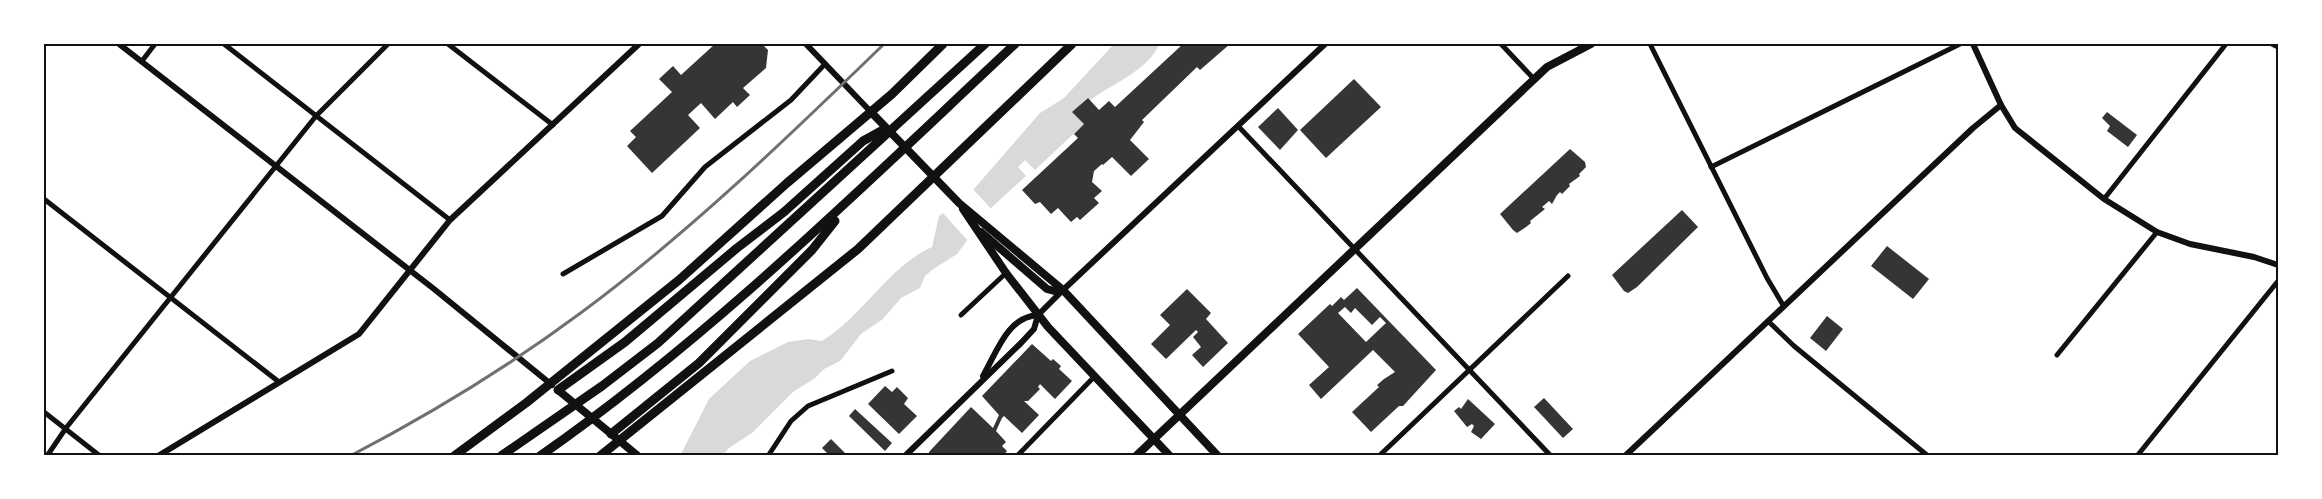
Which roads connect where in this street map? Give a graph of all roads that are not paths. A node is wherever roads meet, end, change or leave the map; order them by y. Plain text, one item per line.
1 (119, 44) edge
2 (155, 44) edge
3 (224, 44) edge
4 (388, 44) edge
5 (448, 44) edge
6 (639, 44) edge
7 (806, 44) edge
8 (943, 44) edge
9 (985, 44) edge
10 (1015, 44) edge
11 (1072, 44) edge
12 (1325, 44) edge
13 (1501, 44) edge
14 (1591, 44) edge
15 (1650, 44) edge
16 (1960, 44) edge
17 (1972, 44) edge
18 (2226, 44) edge
19 (2272, 44) edge
20 (2278, 47) edge
21 (142, 61) junction
22 (825, 64) junction
23 (1534, 79) junction
24 (2001, 105) junction
25 (870, 111) junction
26 (316, 116) junction
27 (553, 124) junction
28 (1238, 126) junction
29 (866, 144) junction
30 (276, 165) junction
31 (1712, 167) junction
32 (935, 178) junction
33 (862, 189) junction
34 (44, 199) edge
35 (2104, 199) junction
36 (959, 203) junction
37 (450, 220) junction
38 (2157, 232) junction
39 (992, 246) junction
40 (1353, 248) junction
41 (2278, 265) edge
42 (409, 270) junction
43 (1006, 273) junction
44 (563, 274) dead end
45 (1568, 276) dead end
46 (2278, 281) edge
47 (1062, 290) junction
48 (171, 298) junction
49 (1783, 305) junction
50 (962, 315) dead end
51 (1038, 315) junction
52 (1768, 321) junction
53 (2057, 355) dead end
54 (1470, 370) junction
55 (892, 371) dead end
56 (1094, 377) junction
57 (980, 381) junction
58 (279, 382) junction
59 (558, 390) junction
60 (44, 412) edge
61 (1179, 413) junction
62 (66, 429) junction
63 (612, 434) junction
64 (1153, 438) junction
65 (47, 456) edge
66 (100, 456) edge
67 (158, 456) edge
68 (454, 456) edge
69 (501, 456) edge
70 (540, 456) edge
71 (600, 456) edge
72 (638, 456) edge
73 (768, 456) edge
74 (905, 456) edge
75 (1017, 456) edge
76 (1136, 456) edge
77 (1170, 456) edge
78 (1218, 456) edge
79 (1379, 456) edge
80 (1551, 456) edge
81 (1625, 456) edge
82 (1928, 456) edge
83 (2137, 456) edge

1 - 21 street
2 - 21 street
3 - 26 street
4 - 26 street
5 - 27 street
6 - 27 street
7 - 22 street
8 - 25 highway
9 - 29 highway
10 - 33 highway
11 - 32 highway
12 - 28 street
13 - 23 street
14 - 23 main road
15 - 31 street
16 - 31 street
17 - 24 street
18 - 35 street
19 - 20 street
21 - 30 street
22 - 25 street
22 - 44 street
23 - 40 main road
24 - 35 street
24 - 49 street
25 - 32 main road
25 - 68 highway
26 - 30 street
26 - 37 street
27 - 37 street
28 - 40 street
28 - 47 street
29 - 59 highway
29 - 69 highway
30 - 42 street
30 - 48 street
31 - 49 street
32 - 36 main road
32 - 71 highway
33 - 63 highway
33 - 70 highway
34 - 48 street
35 - 38 street
36 - 39 main road
36 - 47 main road
37 - 42 street
38 - 41 street
38 - 53 street
39 - 43 main road
39 - 47 main road
40 - 54 street
40 - 61 main road
42 - 58 street
42 - 59 street
43 - 50 street
43 - 51 main road
45 - 54 street
46 - 83 street
47 - 51 street
47 - 61 main road
48 - 58 street
48 - 62 street
49 - 52 street
51 - 56 main road
51 - 57 street
51 - 57 street
52 - 81 street
52 - 82 street
54 - 79 street
54 - 80 street
55 - 73 street
56 - 64 main road
56 - 75 street
57 - 74 street
58 - 67 street
59 - 63 main road
60 - 62 street
61 - 64 main road
61 - 78 main road
62 - 65 street
62 - 66 street
63 - 72 main road
64 - 76 main road
64 - 77 main road

